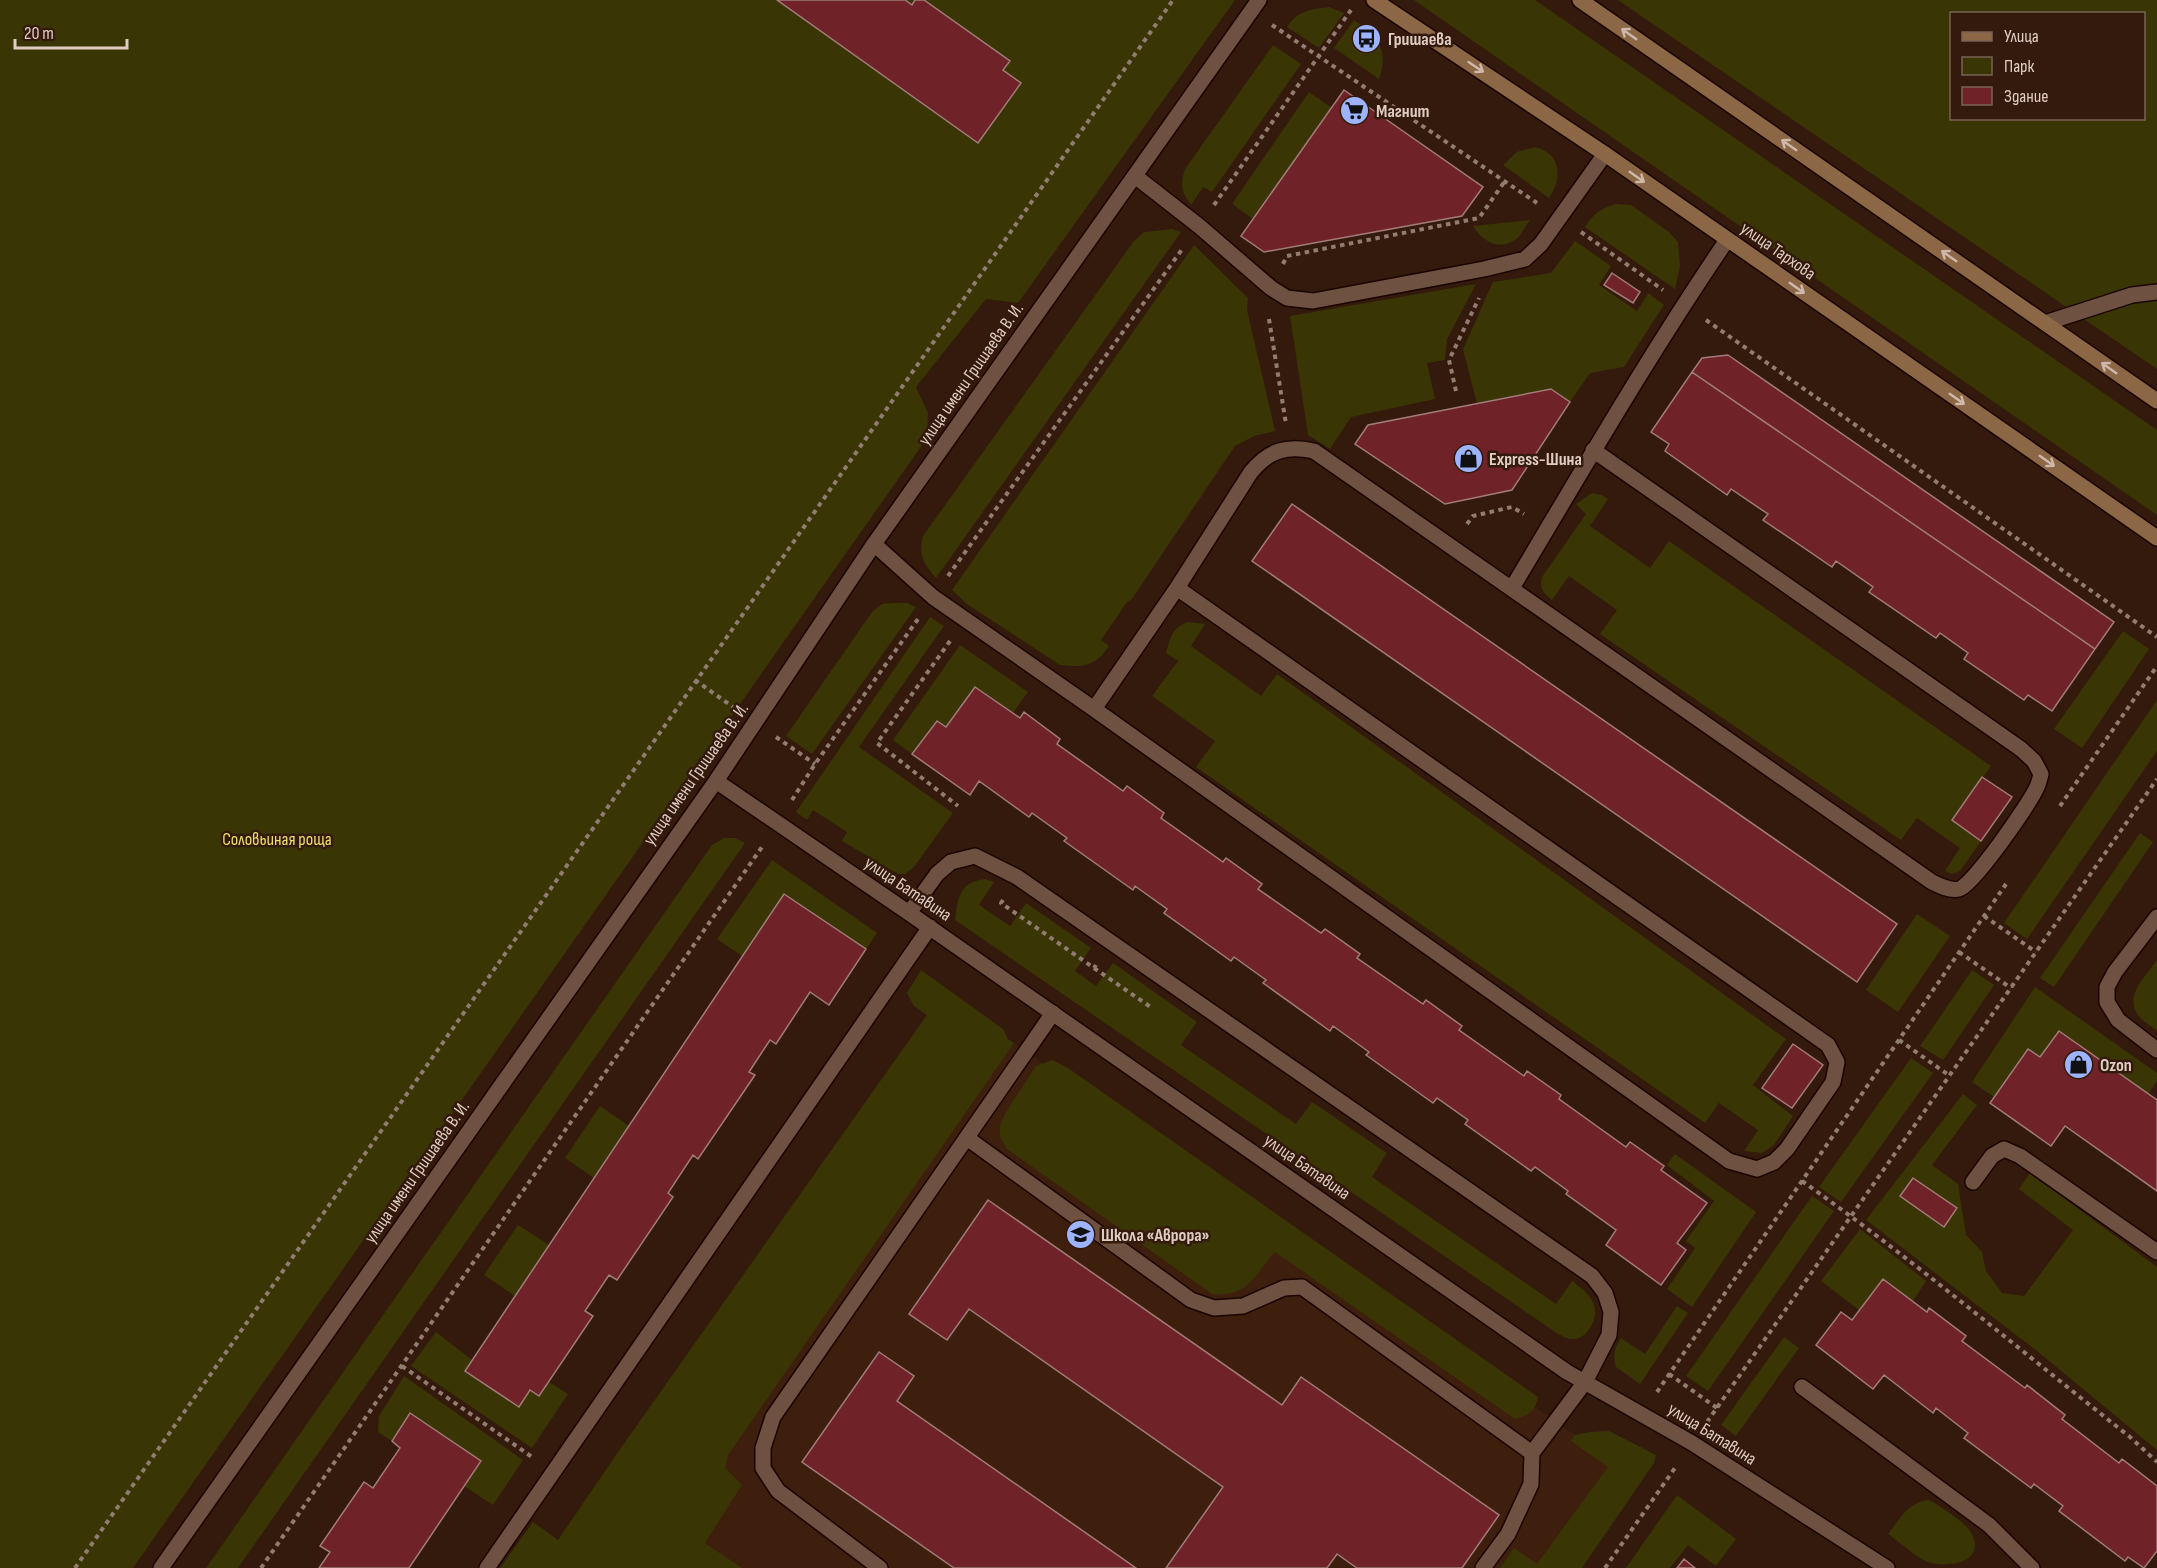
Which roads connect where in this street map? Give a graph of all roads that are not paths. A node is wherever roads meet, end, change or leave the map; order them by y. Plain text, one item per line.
1 (1259, 0) edge
2 (1374, 0) edge
3 (1580, 0) edge
4 (1605, 154) junction
5 (1135, 176) junction
6 (1727, 240) junction
7 (2157, 292) edge
8 (2045, 323) junction
9 (2157, 401) edge
10 (1593, 450) junction
11 (2157, 538) edge
12 (874, 544) junction
13 (1177, 588) junction
14 (1512, 588) junction
15 (1094, 709) junction
16 (716, 781) junction
17 (909, 913) junction
18 (2157, 917) edge
19 (930, 927) junction
20 (1053, 1013) junction
21 (2157, 1050) edge
22 (967, 1138) junction
23 (1973, 1182) dead end
24 (2157, 1252) edge
25 (1585, 1382) junction
26 (1802, 1387) dead end
27 (1532, 1453) junction
28 (2027, 1566) edge
29 (161, 1568) edge
30 (487, 1568) edge
31 (880, 1568) edge
32 (1483, 1568) edge
33 (1887, 1568) edge

1 - 5 street, улица имени Гришаева В. И.
2 -> 4 main road, улица Тархова
8 -> 3 main road
4 - 5 street
4 -> 6 main road, улица Тархова
5 - 12 street, улица имени Гришаева В. И.
6 - 10 street
6 -> 11 main road, улица Тархова
7 - 8 street
9 -> 8 main road
10 - 14 street
10 - 14 street
12 - 15 street
12 - 16 street, улица имени Гришаева В. И.
13 - 14 street
13 - 15 street
13 - 15 street
16 - 17 street, улица Батавина
16 - 29 street, улица имени Гришаева В. И.
17 - 19 street, улица Батавина
17 - 25 street
18 - 21 street
19 - 20 street, улица Батавина
19 - 30 street
20 - 22 street
20 - 25 street, улица Батавина
22 - 27 street
22 - 31 street
23 - 24 street
25 - 27 street
25 - 33 street, улица Батавина
26 - 28 street
27 - 32 street

